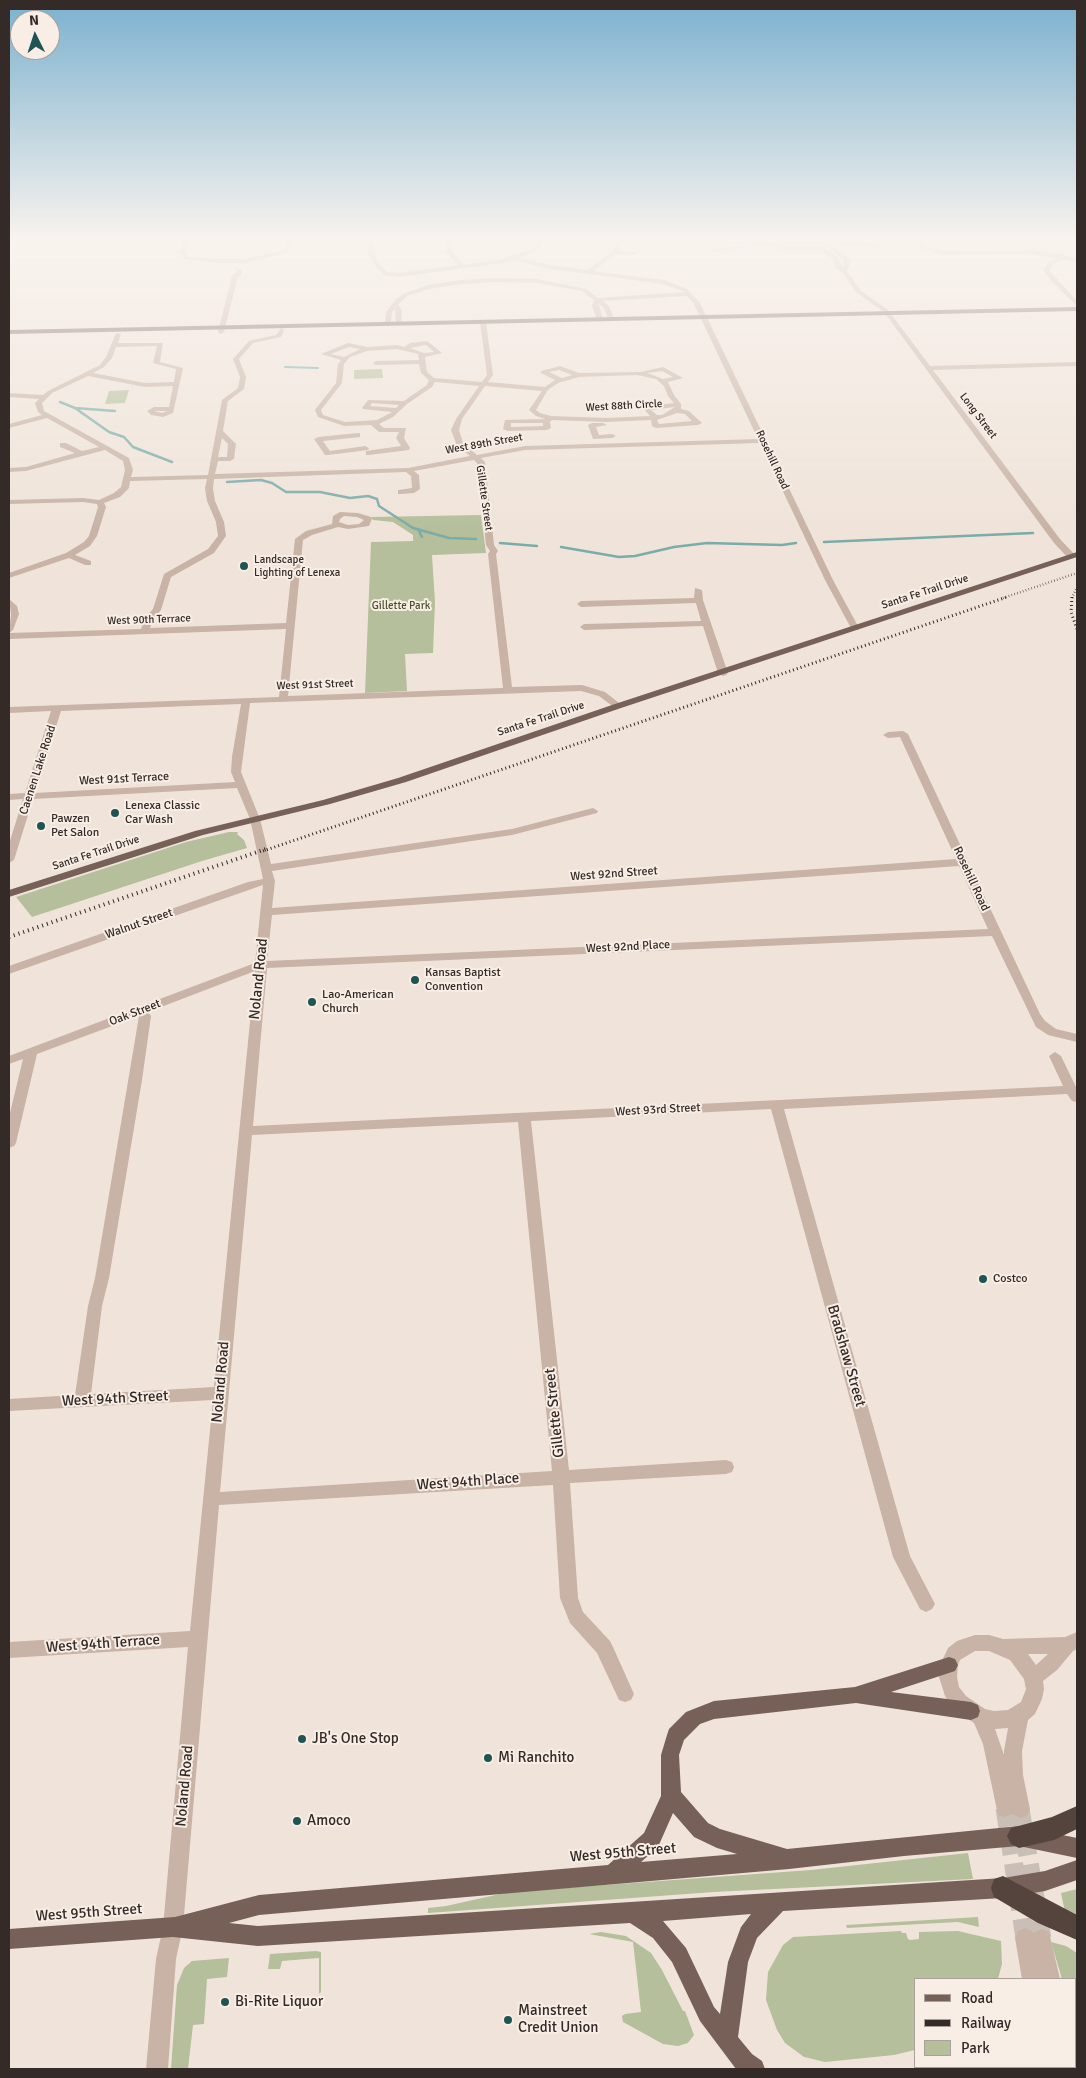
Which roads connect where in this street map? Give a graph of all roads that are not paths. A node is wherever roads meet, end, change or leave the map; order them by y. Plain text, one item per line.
1 (117, 336) edge
2 (279, 336) edge
3 (485, 336) edge
4 (713, 336) edge
5 (904, 336) edge
6 (114, 345) junction
7 (406, 348) junction
8 (368, 349) junction
9 (344, 359) junction
10 (422, 359) junction
11 (376, 363) dead end
12 (1077, 364) edge
13 (928, 368) junction
14 (90, 374) junction
15 (640, 374) junction
16 (578, 376) junction
17 (561, 380) junction
18 (664, 381) junction
19 (432, 382) junction
20 (177, 384) junction
21 (484, 386) junction
22 (544, 391) junction
23 (9, 395) edge
24 (42, 397) junction
25 (405, 403) junction
26 (678, 408) junction
27 (170, 409) dead end
28 (399, 410) junction
29 (533, 411) junction
30 (47, 416) junction
31 (654, 418) junction
32 (548, 419) junction
33 (567, 419) junction
34 (610, 422) junction
35 (373, 423) junction
36 (356, 424) junction
37 (9, 426) edge
38 (382, 430) junction
39 (219, 431) junction
40 (357, 434) junction
41 (614, 436) junction
42 (339, 437) junction
43 (763, 441) junction
44 (63, 445) dead end
45 (381, 445) junction
46 (616, 445) junction
47 (106, 448) junction
48 (351, 450) junction
49 (367, 451) junction
50 (82, 454) junction
51 (474, 457) junction
52 (214, 459) junction
53 (9, 470) edge
54 (408, 470) junction
55 (370, 472) junction
56 (210, 476) junction
57 (128, 479) junction
58 (400, 492) dead end
59 (9, 502) edge
60 (100, 502) junction
61 (338, 525) dead end
62 (69, 555) junction
63 (1074, 556) edge
64 (88, 563) dead end
65 (9, 576) edge
66 (698, 590) dead end
67 (699, 600) junction
68 (9, 602) edge
69 (581, 604) dead end
70 (707, 623) junction
71 (290, 626) junction
72 (584, 627) dead end
73 (855, 628) junction
74 (9, 630) edge
75 (145, 631) junction
76 (9, 636) edge
77 (723, 672) junction
78 (508, 690) junction
79 (283, 699) junction
80 (246, 700) junction
81 (618, 706) junction
82 (58, 708) junction
83 (9, 710) edge
84 (888, 735) dead end
85 (240, 785) junction
86 (29, 796) junction
87 (9, 797) edge
88 (593, 811) dead end
89 (255, 819) junction
90 (9, 860) edge
91 (963, 862) junction
92 (268, 868) junction
93 (269, 881) junction
94 (9, 894) edge
95 (266, 912) junction
96 (996, 932) junction
97 (260, 965) junction
98 (9, 970) edge
99 (141, 1010) junction
100 (1077, 1038) edge
101 (31, 1052) junction
102 (1055, 1056) dead end
103 (9, 1060) edge
104 (1074, 1094) edge
105 (776, 1104) junction
106 (524, 1117) junction
107 (245, 1132) junction
108 (9, 1143) edge
109 (220, 1393) junction
110 (82, 1401) junction
111 (9, 1405) edge
112 (726, 1467) dead end
113 (561, 1476) junction
114 (211, 1499) junction
115 (926, 1604) dead end
116 (198, 1638) junction
117 (1072, 1642) edge
118 (1003, 1647) junction
119 (9, 1650) edge
120 (949, 1665) junction
121 (1033, 1677) junction
122 (625, 1694) dead end
123 (855, 1695) junction
124 (976, 1714) junction
125 (1019, 1715) junction
126 (671, 1796) junction
127 (1077, 1817) edge
128 (1020, 1836) junction
129 (1077, 1848) edge
130 (789, 1859) junction
131 (1077, 1870) edge
132 (614, 1873) junction
133 (1003, 1888) junction
134 (779, 1901) junction
135 (633, 1913) junction
136 (173, 1927) junction
137 (1077, 1928) edge
138 (9, 1939) edge
139 (1032, 1978) edge
140 (1050, 1978) edge
141 (727, 2038) junction
142 (157, 2069) edge
143 (754, 2069) edge

1 - 6 street
2 - 39 street
3 - 21 street, Gillette Street
4 - 43 street, Rosehill Road
5 - 13 street, Long Street
6 - 14 street
6 - 20 street
7 - 8 street
7 - 10 street
7 - 10 street
8 - 9 street
8 - 9 street
9 - 36 street
10 - 11 street
10 - 19 street
12 - 13 street
13 - 63 street, Long Street
14 - 20 street
14 - 24 street
15 - 16 street, West 88th Circle
15 - 18 street, West 88th Circle
15 - 18 street
16 - 17 street, West 88th Circle
16 - 17 street
17 - 22 street, West 88th Circle
18 - 26 street, West 88th Circle
19 - 21 street
19 - 25 street
20 - 27 street
21 - 22 street
21 - 51 street, Gillette Street
22 - 29 street, West 88th Circle
23 - 24 street
24 - 30 street
25 - 28 street
25 - 28 street
26 - 31 street, West 88th Circle
26 - 31 street
26 - 31 street
28 - 35 street
29 - 32 street, West 88th Circle
29 - 33 street
30 - 37 street
30 - 47 street
31 - 34 street, West 88th Circle
32 - 32 street
32 - 33 street, West 88th Circle
33 - 34 street, West 88th Circle
34 - 41 street
34 - 41 street
35 - 36 street
35 - 38 street
36 - 40 street
38 - 45 street
38 - 45 street
39 - 52 street
39 - 52 street
40 - 42 street
40 - 49 street
41 - 46 street
42 - 48 street
42 - 48 street
43 - 46 street, West 89th Street
43 - 73 street, Rosehill Road
44 - 50 street
45 - 49 street
46 - 51 street, West 89th Street
47 - 50 street
47 - 57 street
48 - 49 street
49 - 55 street
50 - 53 street
51 - 54 street, West 89th Street
51 - 78 street, Gillette Street
52 - 56 street
54 - 55 street, West 89th Street
54 - 58 street
55 - 56 street, West 89th Street
56 - 57 street
56 - 75 street
57 - 60 street
59 - 60 street
60 - 62 street
61 - 71 street
62 - 64 street
62 - 65 street
63 - 73 main road, Santa Fe Trail Drive
66 - 67 street
67 - 69 street
67 - 70 street
68 - 74 street
70 - 72 street
70 - 77 street
71 - 75 street, West 90th Terrace
71 - 79 street
73 - 77 main road, Santa Fe Trail Drive
75 - 76 street, West 90th Terrace
77 - 81 main road, Santa Fe Trail Drive
78 - 79 street, West 91st Street
78 - 81 street, West 91st Street
79 - 80 street, West 91st Street
80 - 82 street, West 91st Street
80 - 85 street, Noland Road
81 - 89 main road, Santa Fe Trail Drive
82 - 83 street, West 91st Street
82 - 86 street, Caenen Lake Road
84 - 91 street, Rosehill Road
85 - 86 street, West 91st Terrace
85 - 89 street, Noland Road
86 - 87 street, West 91st Terrace
86 - 90 street, Caenen Lake Road
88 - 92 street
89 - 92 street, Noland Road
89 - 94 main road, Santa Fe Trail Drive
91 - 95 street, West 92nd Street
91 - 96 street, Rosehill Road
92 - 93 street, Noland Road
93 - 95 street, Noland Road
93 - 98 street, Walnut Street
95 - 97 street, Noland Road
96 - 97 street, West 92nd Place
96 - 100 street, Rosehill Road
97 - 99 street, Oak Street
97 - 107 street, Noland Road
99 - 101 street, Oak Street
99 - 110 street
101 - 103 street, Oak Street
101 - 108 street
102 - 104 street
104 - 105 street, West 93rd Street
105 - 106 street, West 93rd Street
105 - 115 street, Bradshaw Street
106 - 107 street, West 93rd Street
106 - 113 street, Gillette Street
107 - 109 street, Noland Road
109 - 110 street, West 94th Street
109 - 114 street, Noland Road
110 - 111 street, West 94th Street
112 - 113 street, West 94th Place
113 - 114 street, West 94th Place
113 - 122 street, Gillette Street
114 - 116 street, Noland Road
116 - 119 street, West 94th Terrace
116 - 136 street, Noland Road
117 - 118 street
117 - 121 street
118 - 120 street
118 - 121 street
120 - 123 main road
120 - 124 street
121 - 125 street
123 - 124 main road
123 - 126 main road
124 - 125 street
124 - 125 street
126 - 130 main road
126 - 132 main road
127 - 128 highway
128 - 129 main road, West 95th Street
128 - 130 main road, West 95th Street
130 - 132 main road, West 95th Street
131 - 133 main road, West 95th Street
132 - 136 main road, West 95th Street
133 - 134 main road, West 95th Street
133 - 137 highway
134 - 135 main road, West 95th Street
134 - 141 main road
135 - 136 main road, West 95th Street
135 - 141 main road
136 - 138 main road, West 95th Street
136 - 142 street, Noland Road
139 - 140 street
141 - 143 main road

